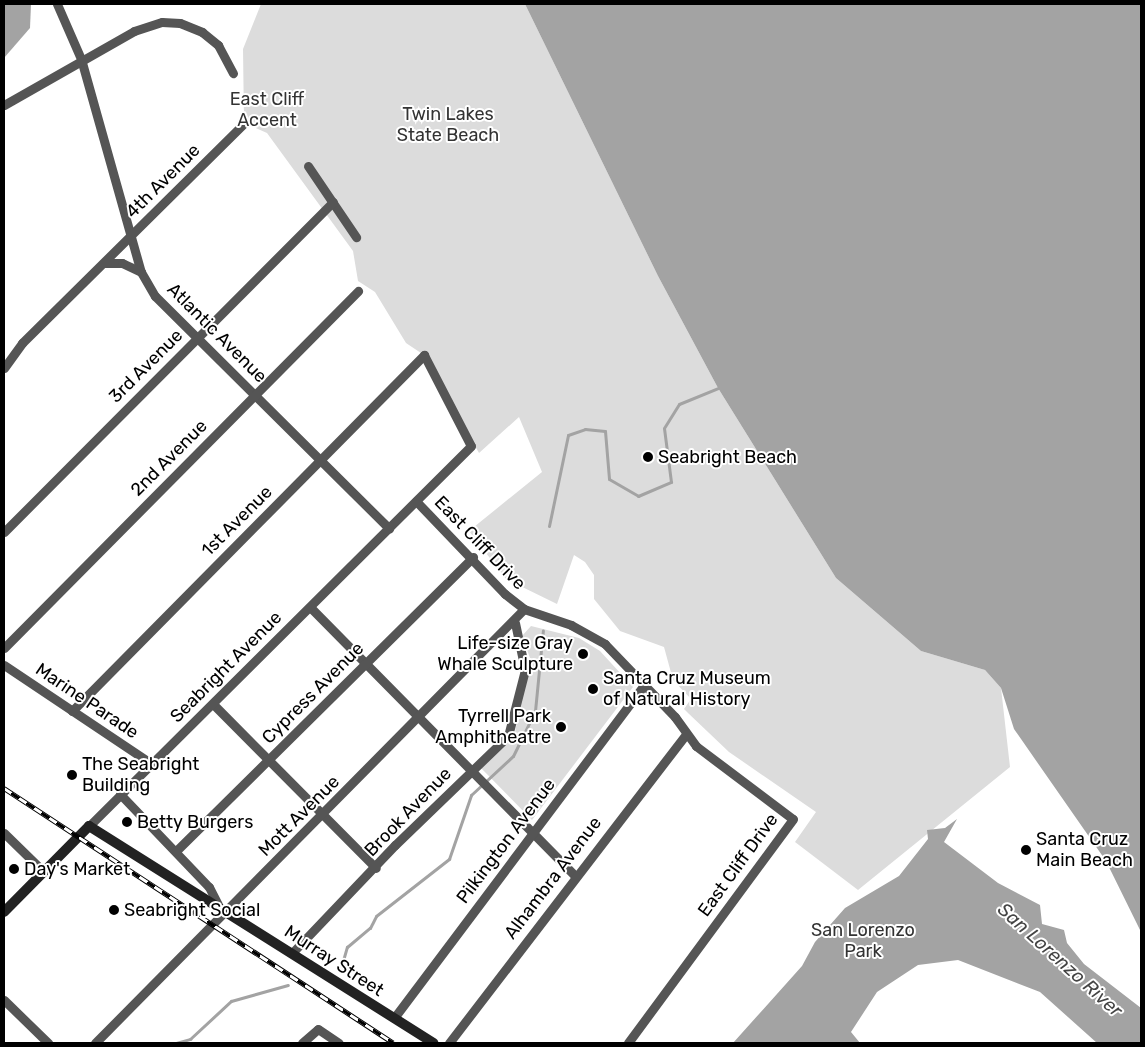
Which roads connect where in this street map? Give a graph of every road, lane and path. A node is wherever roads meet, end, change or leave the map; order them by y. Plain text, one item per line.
1 (57, 4) edge
2 (81, 59) junction
3 (233, 73) dead end
4 (4, 105) edge
5 (245, 122) dead end
6 (308, 166) dead end
7 (332, 202) junction
8 (132, 234) junction
9 (356, 237) dead end
10 (104, 263) junction
11 (141, 272) junction
12 (358, 292) dead end
13 (197, 337) junction
14 (4, 368) edge
15 (255, 394) junction
16 (471, 446) joint
17 (320, 460) junction
18 (416, 501) junction
19 (389, 528) junction
20 (4, 532) edge
21 (473, 557) junction
22 (310, 607) junction
23 (524, 609) junction
24 (514, 623) junction
25 (4, 648) edge
26 (4, 665) edge
27 (365, 665) junction
28 (644, 684) junction
29 (213, 704) junction
30 (72, 711) junction
31 (419, 720) junction
32 (686, 734) junction
33 (268, 760) junction
34 (152, 764) junction
35 (471, 771) junction
36 (120, 794) junction
37 (324, 814) junction
38 (89, 826) junction
39 (534, 832) junction
40 (4, 833) edge
41 (176, 851) junction
42 (376, 868) junction
43 (43, 871) junction
44 (574, 875) junction
45 (223, 908) junction
46 (4, 912) edge
47 (292, 953) junction
48 (4, 1000) edge
49 (394, 1018) junction
50 (48, 1043) edge
51 (95, 1043) edge
52 (302, 1043) edge
53 (339, 1043) edge
54 (433, 1043) edge
55 (449, 1043) edge
56 (628, 1043) edge

1 - 2 street, Atlantic Avenue
2 - 3 street
2 - 4 street
2 - 8 street, Atlantic Avenue
5 - 8 street, 4th Avenue
6 - 7 street
7 - 9 street
7 - 13 street, 3rd Avenue
8 - 10 street, 4th Avenue
8 - 11 street, Atlantic Avenue
10 - 11 street
10 - 14 street, 4th Avenue
11 - 13 street, Atlantic Avenue
12 - 15 street, 2nd Avenue
13 - 15 street, Atlantic Avenue
13 - 20 street, 3rd Avenue
15 - 17 street, Atlantic Avenue
15 - 25 street, 2nd Avenue
16 - 17 street, 1st Avenue
16 - 18 street, Seabright Avenue
17 - 19 street, Atlantic Avenue
17 - 30 street, 1st Avenue
18 - 19 street, Seabright Avenue
18 - 21 street, East Cliff Drive
19 - 22 street, Seabright Avenue
21 - 23 street, East Cliff Drive
21 - 27 street, Cypress Avenue
22 - 27 street
22 - 29 street, Seabright Avenue
23 - 24 street, Mott Avenue
23 - 28 street, East Cliff Drive
24 - 31 street, Mott Avenue
24 - 35 street, Brook Avenue
26 - 30 street, Marine Parade
27 - 31 street
27 - 33 street, Cypress Avenue
28 - 32 street, East Cliff Drive
28 - 39 street, Pilkington Avenue
29 - 33 street
29 - 34 street, Seabright Avenue
30 - 34 street, Marine Parade
31 - 35 street
31 - 37 street, Mott Avenue
32 - 44 street, Alhambra Avenue
32 - 56 street, East Cliff Drive
33 - 37 street
33 - 41 street, Cypress Avenue
34 - 36 street, Seabright Avenue
35 - 39 street
35 - 42 street, Brook Avenue
36 - 38 street, Seabright Avenue
36 - 41 street, Murray Street
37 - 42 street
37 - 45 street, Mott Avenue
38 - 43 main road, Seabright Avenue
38 - 45 main road, Murray Street
39 - 44 street
39 - 49 street, Pilkington Avenue
40 - 43 street
41 - 45 street, Murray Street
42 - 47 street, Brook Avenue
43 - 46 main road, Seabright Avenue
44 - 55 street, Alhambra Avenue
45 - 47 main road, Murray Street
45 - 51 street, Mott Avenue
47 - 49 main road, Murray Street
48 - 50 street
49 - 54 main road, Murray Street
52 - 53 street

